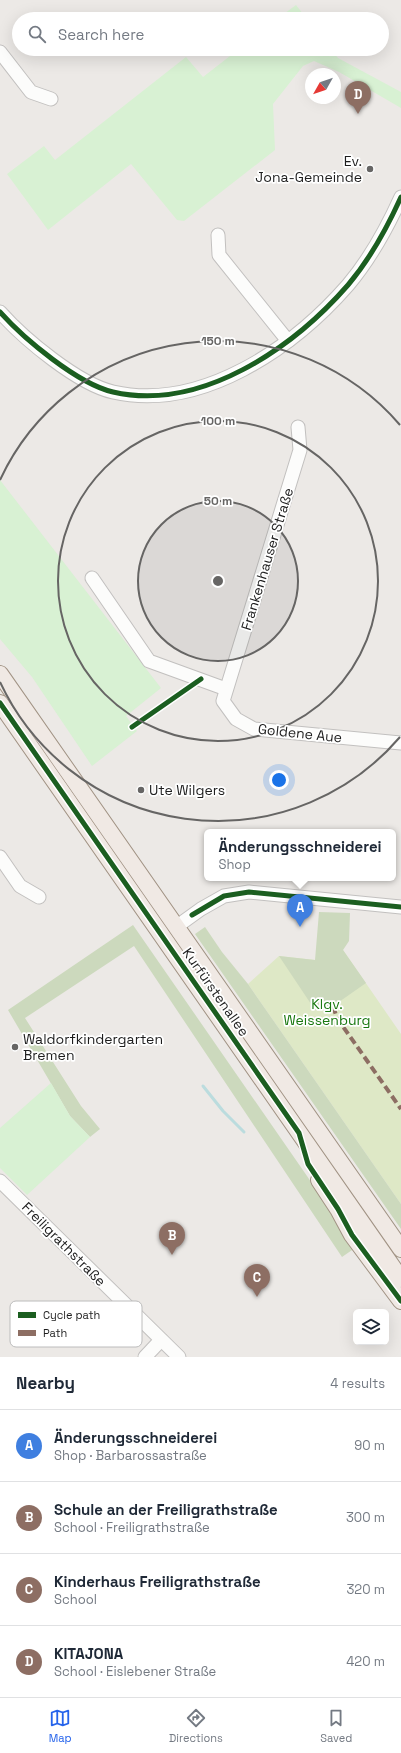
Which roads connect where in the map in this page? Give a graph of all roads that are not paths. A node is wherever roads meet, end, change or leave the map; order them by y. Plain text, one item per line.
1 (0, 52) edge
2 (51, 99) dead end
3 (401, 197) edge
4 (218, 235) dead end
5 (0, 312) edge
6 (288, 341) junction
7 (298, 428) dead end
8 (92, 578) dead end
9 (0, 674) edge
10 (226, 689) junction
11 (0, 703) edge
12 (401, 743) edge
13 (0, 857) edge
14 (39, 897) dead end
15 (401, 907) edge
16 (176, 927) junction
17 (299, 1133) junction
18 (0, 1181) edge
19 (401, 1249) edge
20 (401, 1279) edge
21 (122, 1301) edge
22 (401, 1301) edge
23 (142, 1321) edge
24 (161, 1340) junction
25 (145, 1357) edge
26 (179, 1357) edge

1 - 2 street
3 - 6 street
4 - 6 street
5 - 6 street
7 - 10 street, Frankenhauser Straße
8 - 10 street
9 - 16 main road, Kurfürstenallee
10 - 12 street, Goldene Aue
11 - 17 main road, Kurfürstenallee
13 - 14 street
15 - 16 street
16 - 19 main road, Kurfürstenallee
17 - 20 main road, Kurfürstenallee
17 - 22 main road, Kurfürstenallee
18 - 21 street, Freiligrathstraße
23 - 24 street, Freiligrathstraße
24 - 25 street
24 - 26 street, Freiligrathstraße

